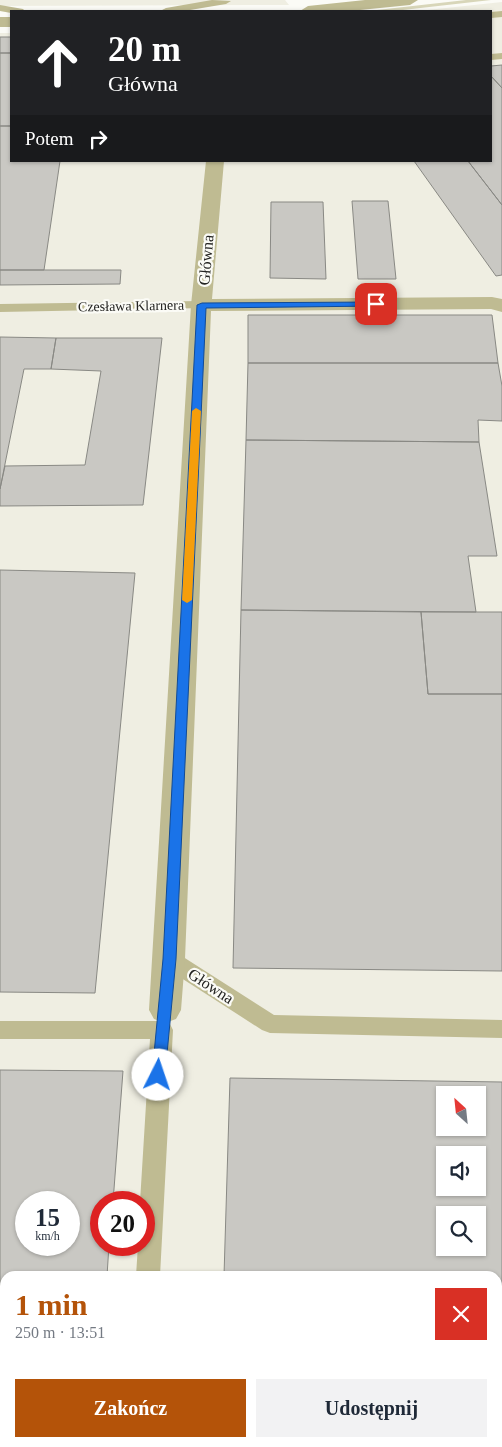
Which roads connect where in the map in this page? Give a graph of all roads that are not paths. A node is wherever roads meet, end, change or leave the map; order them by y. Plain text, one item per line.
1 (410, 0) edge
2 (228, 4) edge
3 (0, 8) edge
4 (13, 10) edge
5 (175, 10) edge
6 (317, 10) edge
7 (215, 162) edge
8 (202, 305) junction
9 (502, 306) edge
10 (0, 308) edge
11 (169, 959) junction
12 (163, 1020) junction
13 (270, 1024) joint
14 (502, 1029) edge
15 (0, 1030) edge
16 (148, 1271) edge

1 - 6 street
2 - 5 lane
3 - 4 lane
7 - 8 street, Główna
8 - 9 street, Czesława Klarnera
8 - 10 lane, Czesława Klarnera
8 - 11 street, Główna
11 - 12 street
11 - 13 lane, Główna
12 - 15 lane
12 - 16 lane
13 - 14 lane

